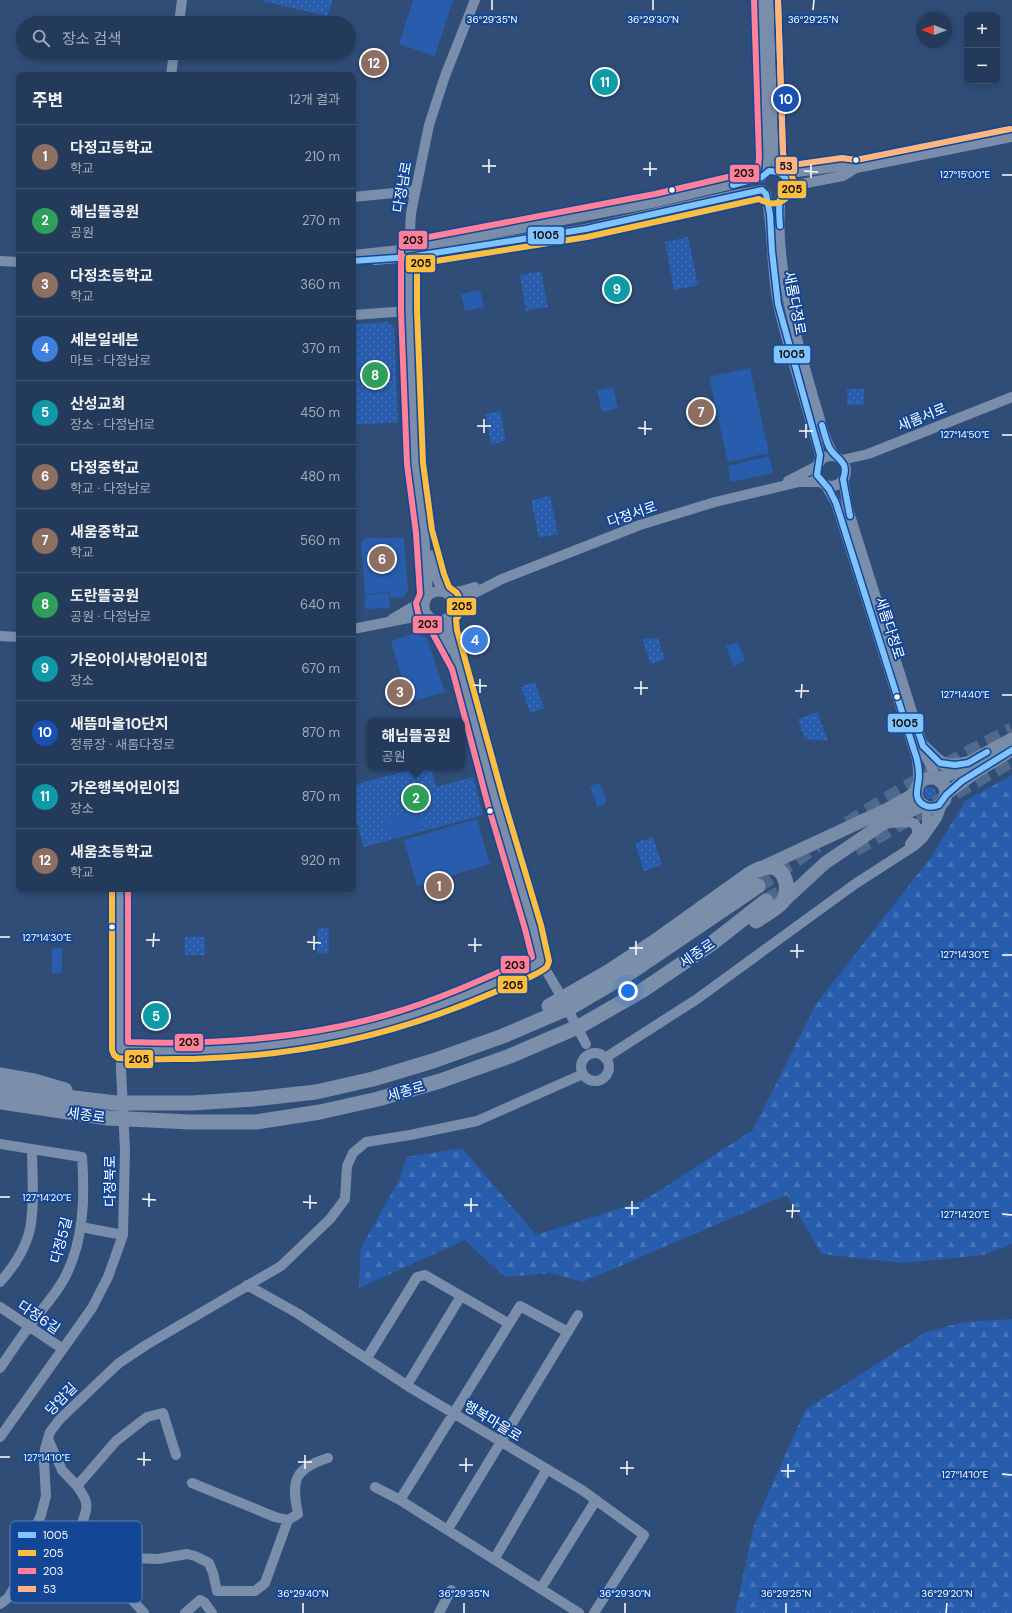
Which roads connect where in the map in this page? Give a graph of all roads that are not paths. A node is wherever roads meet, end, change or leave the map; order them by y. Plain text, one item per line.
1 (182, 0) edge
2 (475, 0) edge
3 (762, 0) edge
4 (770, 0) edge
5 (180, 16) edge
6 (173, 60) edge
7 (171, 72) edge
8 (1012, 137) edge
9 (856, 168) junction
10 (780, 173) junction
11 (764, 175) junction
12 (783, 190) junction
13 (414, 191) junction
14 (764, 192) junction
15 (356, 197) edge
16 (409, 253) junction
17 (0, 255) edge
18 (356, 255) edge
19 (16, 256) edge
20 (0, 261) edge
21 (356, 261) edge
22 (16, 262) edge
23 (408, 311) junction
24 (356, 315) edge
25 (1012, 397) edge
26 (868, 454) junction
27 (839, 458) junction
28 (818, 464) junction
29 (845, 475) junction
30 (823, 483) junction
31 (776, 487) junction
32 (424, 532) junction
33 (502, 579) junction
34 (445, 592) junction
35 (427, 598) junction
36 (451, 614) junction
37 (432, 619) junction
38 (387, 622) junction
39 (356, 628) edge
40 (0, 636) edge
41 (16, 637) edge
42 (458, 666) junction
43 (1012, 739) edge
44 (923, 746) junction
45 (1012, 750) edge
46 (968, 763) junction
47 (937, 779) junction
48 (918, 787) junction
49 (945, 798) junction
50 (925, 806) junction
51 (881, 825) junction
52 (907, 848) junction
53 (759, 869) junction
54 (758, 886) tunnel mouth
55 (120, 892) edge
56 (766, 901) tunnel mouth
57 (783, 902) junction
58 (541, 962) junction
59 (467, 1049) junction
60 (120, 1050) junction
61 (590, 1055) junction
62 (605, 1058) junction
63 (583, 1074) junction
64 (0, 1075) edge
65 (440, 1081) junction
66 (0, 1089) edge
67 (0, 1102) edge
68 (116, 1103) junction
69 (0, 1112) edge
70 (190, 1122) junction
71 (0, 1144) edge
72 (32, 1149) junction
73 (81, 1227) junction
74 (123, 1235) junction
75 (0, 1282) edge
76 (248, 1285) junction
77 (461, 1296) junction
78 (0, 1307) edge
79 (578, 1315) dead end
80 (508, 1323) junction
81 (28, 1327) junction
82 (568, 1332) junction
83 (63, 1349) junction
84 (367, 1358) junction
85 (0, 1368) edge
86 (407, 1385) junction
87 (454, 1414) junction
88 (0, 1437) edge
89 (48, 1439) junction
90 (502, 1442) junction
91 (176, 1455) dead end
92 (328, 1458) dead end
93 (547, 1469) junction
94 (192, 1483) dead end
95 (77, 1486) junction
96 (375, 1487) dead end
97 (400, 1500) junction
98 (596, 1500) junction
99 (288, 1520) junction
100 (38, 1521) edge
101 (83, 1521) edge
102 (448, 1530) junction
103 (142, 1558) edge
104 (495, 1558) junction
105 (541, 1588) junction
106 (451, 1590) dead end
107 (217, 1591) junction
108 (10, 1595) edge
109 (200, 1600) junction
110 (135, 1603) edge
111 (0, 1604) edge
112 (144, 1613) edge
113 (185, 1613) edge
114 (212, 1613) edge
115 (439, 1613) edge
116 (579, 1613) edge
117 (594, 1613) edge

1 - 5 street
2 - 13 street, 다정남로
3 - 11 street
4 - 10 street
6 - 7 street
8 - 9 street
9 - 10 street
9 - 12 street
10 - 11 street
10 - 12 street
11 - 14 street
11 - 16 street
12 - 14 street
12 - 27 street, 새롬다정로
13 - 15 street
13 - 16 street, 다정남로
14 - 16 street
14 - 28 street, 새롬다정로
16 - 18 street
16 - 21 street
16 - 23 street, 다정남로
17 - 19 street
20 - 22 street
23 - 24 street
23 - 32 street, 다정남로
25 - 26 street, 새롬서로
26 - 27 street, 새롬서로
26 - 29 street
27 - 28 street
27 - 29 street
28 - 30 street
28 - 31 street
29 - 30 street
29 - 44 street, 새롬다정로
30 - 31 street
30 - 48 street, 새롬다정로
31 - 33 street, 다정서로
32 - 34 street
32 - 35 street
33 - 34 street
33 - 36 street
34 - 35 street
34 - 36 street
35 - 37 street
35 - 38 street
36 - 37 street
36 - 42 street
37 - 38 street
37 - 42 street
38 - 39 street
40 - 41 street
42 - 58 street
43 - 46 main road
44 - 46 main road
44 - 47 street, 새롬다정로
45 - 49 main road
46 - 47 main road
47 - 48 main road
47 - 49 main road
48 - 50 main road
48 - 53 main road
49 - 50 main road
49 - 52 street
50 - 51 main road
50 - 52 street
51 - 52 street
51 - 57 main road
52 - 62 street
53 - 57 highway
53 - 59 highway
54 - 59 highway, 세종로
55 - 60 street, 다정북로
56 - 65 highway, 세종로
57 - 65 highway
58 - 60 street
58 - 61 street, bridge
59 - 68 highway, 세종로
60 - 74 street, 다정북로, bridge
61 - 62 street
61 - 63 street
62 - 63 street
63 - 76 street, 당암길
64 - 68 highway
65 - 70 highway, 세종로
66 - 68 highway, 세종로
67 - 70 highway, 세종로
69 - 70 highway
71 - 72 street, 다정5길
72 - 73 street, 다정5길
72 - 75 street
73 - 74 street
73 - 81 street, 다정5길
74 - 83 street, 다정북로
76 - 84 street, 행복마을로
76 - 89 street, 당암길
77 - 80 street
77 - 84 street
77 - 86 street
78 - 81 street, 다정6길
79 - 82 street
80 - 82 street
80 - 87 street
81 - 83 street, 다정6길
81 - 85 street, 다정5길
82 - 90 street
83 - 88 street, 다정북로
84 - 86 street, 행복마을로
86 - 87 street, 행복마을로
87 - 90 street, 행복마을로
87 - 97 street
89 - 95 street
89 - 100 street, 당암길
90 - 93 street, 행복마을로
90 - 102 street
91 - 95 street
92 - 99 street
93 - 98 street, 행복마을로
93 - 104 street
94 - 99 street
95 - 101 street
96 - 97 street
97 - 102 street
98 - 105 street
98 - 117 street, 행복마을로
99 - 107 street
102 - 104 street
103 - 107 street
104 - 105 street
105 - 116 street
106 - 115 street
107 - 109 street
108 - 111 street, 당암길
109 - 113 street
109 - 114 street
110 - 112 street

